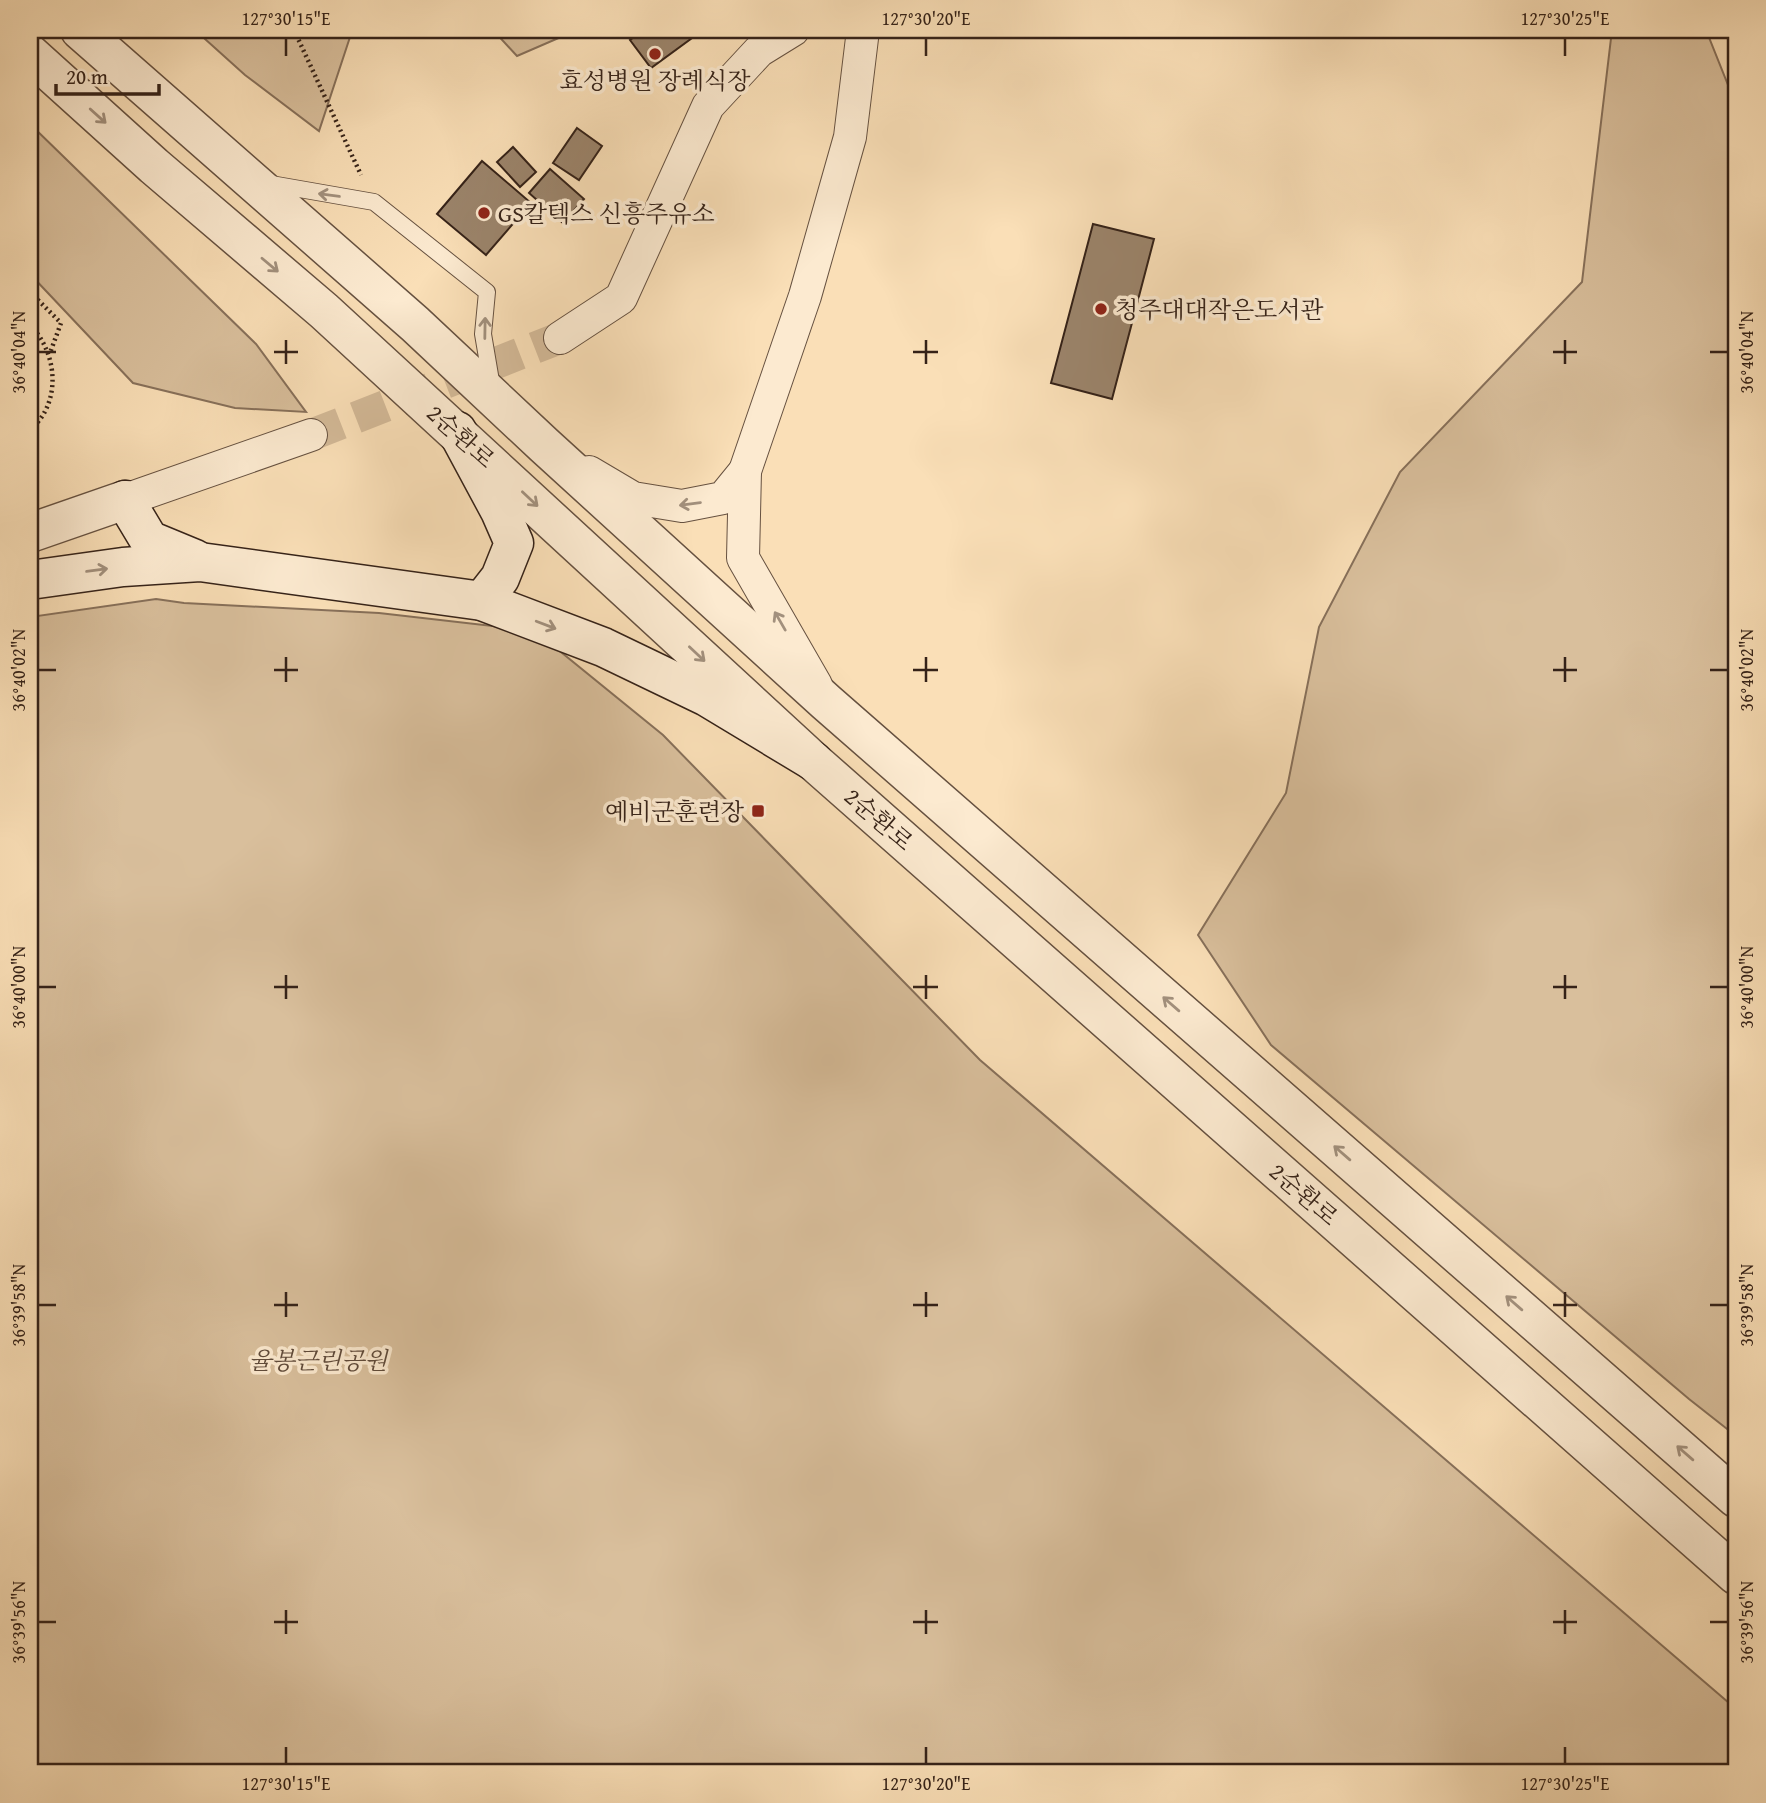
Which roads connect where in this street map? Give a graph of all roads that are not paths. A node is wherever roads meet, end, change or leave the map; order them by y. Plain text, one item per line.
1 (80, 30) edge
2 (793, 30) edge
3 (863, 30) edge
4 (30, 54) edge
5 (248, 179) junction
6 (560, 338) tunnel mouth
7 (494, 396) junction
8 (457, 431) junction
9 (311, 435) tunnel mouth
10 (544, 445) junction
11 (745, 471) junction
12 (125, 500) junction
13 (30, 533) edge
14 (200, 562) junction
15 (30, 580) edge
16 (482, 601) junction
17 (826, 702) junction
18 (813, 761) junction
19 (1736, 1498) edge
20 (1736, 1574) edge

1 - 5 street, 2순환로
2 - 6 street
3 - 11 street
4 -> 8 street, 2순환로
5 - 7 street, 2순환로
7 -> 5 lane
7 - 10 street, 2순환로
8 - 16 street
8 -> 18 street, 2순환로
9 - 12 street
11 -> 10 street
10 - 17 street, 2순환로
17 -> 11 street
12 - 13 street
12 - 14 street
15 -> 14 street
14 - 16 street
16 -> 18 street
19 -> 17 street, 2순환로
18 - 20 street, 2순환로

